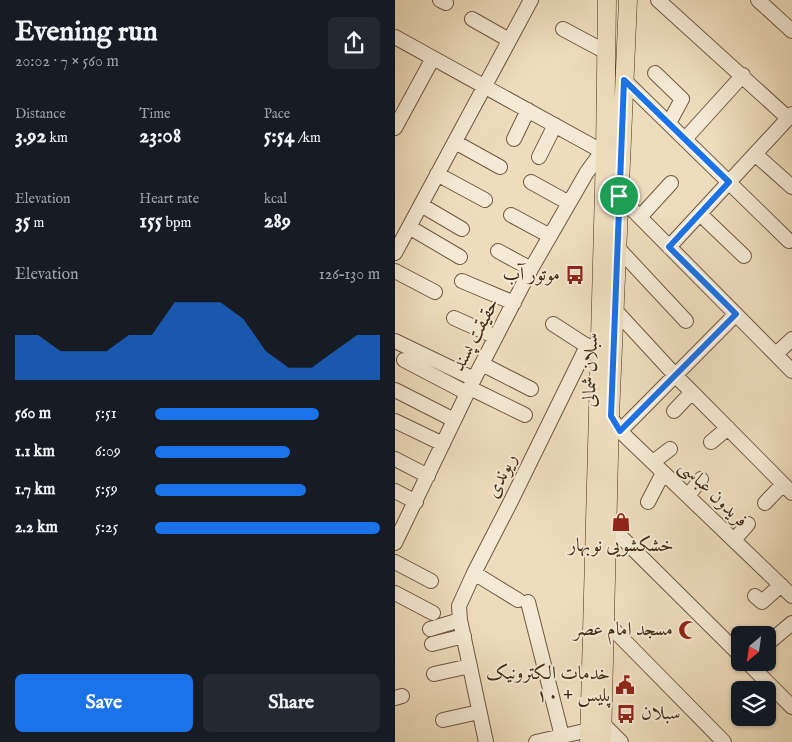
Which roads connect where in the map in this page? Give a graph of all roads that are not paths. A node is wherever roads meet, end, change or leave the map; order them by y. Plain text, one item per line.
1 (607, 0) edge
2 (628, 0) edge
3 (658, 0) edge
4 (758, 0) edge
5 (527, 2) edge
6 (472, 19) dead end
7 (563, 29) dead end
8 (792, 31) edge
9 (395, 37) edge
10 (509, 40) junction
11 (606, 52) junction
12 (433, 58) junction
13 (655, 73) dead end
14 (743, 75) junction
15 (624, 80) junction
16 (485, 86) junction
17 (528, 110) junction
18 (399, 112) edge
19 (790, 116) edge
20 (669, 123) junction
21 (555, 125) junction
22 (395, 128) edge
23 (514, 139) dead end
24 (685, 139) junction
25 (455, 142) junction
26 (605, 153) junction
27 (755, 154) junction
28 (539, 156) dead end
29 (500, 167) dead end
30 (437, 174) junction
31 (531, 182) dead end
32 (729, 182) junction
33 (671, 184) dead end
34 (792, 187) edge
35 (611, 194) junction
36 (485, 200) dead end
37 (569, 203) junction
38 (421, 205) junction
39 (511, 214) dead end
40 (700, 214) junction
41 (640, 217) junction
42 (409, 227) junction
43 (462, 229) dead end
44 (550, 236) junction
45 (789, 241) dead end
46 (617, 246) junction
47 (669, 247) junction
48 (498, 251) dead end
49 (395, 253) edge
50 (744, 256) dead end
51 (460, 257) dead end
52 (531, 270) junction
53 (395, 271) edge
54 (463, 281) dead end
55 (435, 292) dead end
56 (514, 303) junction
57 (615, 310) junction
58 (736, 314) junction
59 (454, 318) dead end
60 (686, 321) dead end
61 (553, 324) dead end
62 (496, 337) junction
63 (792, 339) edge
64 (395, 341) edge
65 (593, 345) junction
66 (776, 354) junction
67 (404, 360) dead end
68 (482, 364) junction
69 (792, 371) edge
70 (674, 374) junction
71 (470, 386) junction
72 (531, 389) dead end
73 (395, 390) edge
74 (692, 392) junction
75 (674, 411) dead end
76 (525, 415) dead end
77 (454, 420) junction
78 (395, 421) edge
79 (615, 423) junction
80 (728, 428) junction
81 (711, 442) dead end
82 (443, 444) junction
83 (669, 448) dead end
84 (395, 459) edge
85 (653, 462) junction
86 (663, 473) junction
87 (428, 476) junction
88 (701, 479) dead end
89 (787, 488) edge
90 (395, 491) edge
91 (688, 496) junction
92 (415, 502) junction
93 (648, 502) dead end
94 (765, 503) dead end
95 (607, 523) junction
96 (748, 524) dead end
97 (734, 540) junction
98 (395, 543) edge
99 (395, 562) edge
100 (474, 573) junction
101 (431, 582) dead end
102 (781, 585) junction
103 (395, 593) edge
104 (755, 596) dead end
105 (792, 596) edge
106 (433, 613) dead end
107 (460, 620) junction
108 (605, 621) junction
109 (792, 623) edge
110 (430, 629) dead end
111 (464, 636) junction
112 (776, 636) edge
113 (432, 644) dead end
114 (731, 646) edge
115 (470, 666) junction
116 (756, 671) edge
117 (434, 674) dead end
118 (792, 707) edge
119 (479, 712) junction
120 (443, 720) dead end
121 (597, 734) edge
122 (562, 736) junction
123 (486, 742) edge
124 (537, 742) edge
125 (621, 742) edge
126 (723, 742) edge

1 - 11 main road, سبلان شمالی
2 - 15 main road, سبلان شمالی
3 - 14 street
4 - 8 street
5 - 10 street
6 - 10 street
7 - 11 street
9 - 12 street
10 - 16 street
11 - 26 main road, سبلان شمالی
12 - 16 street
12 - 18 street
13 - 20 street
14 - 19 street
14 - 24 street
15 - 20 street
15 - 35 main road, سبلان شمالی
16 - 17 street
16 - 25 street
17 - 21 street
17 - 23 street
18 - 22 street
19 - 27 street
20 - 24 street
21 - 26 street
21 - 28 street
24 - 32 street
25 - 29 street
25 - 30 street
26 - 35 main road, سبلان شمالی
26 - 37 street, حقیقت پسند
27 - 32 street
27 - 34 street
30 - 36 street
30 - 38 street
31 - 37 street
32 - 40 street
32 - 45 street
33 - 41 street
35 - 41 street
35 - 46 main road, سبلان شمالی
35 - 65 main road, سبلان شمالی
37 - 44 street, حقیقت پسند
38 - 42 street
38 - 43 street
39 - 44 street
40 - 47 street
40 - 50 street
41 - 47 street
42 - 49 street
42 - 51 street
44 - 52 street, حقیقت پسند
46 - 57 main road, سبلان شمالی
46 - 60 street
47 - 58 street
48 - 52 street
52 - 56 street, حقیقت پسند
53 - 55 street
54 - 56 street
56 - 62 street, حقیقت پسند
57 - 70 street
57 - 79 main road, سبلان شمالی
58 - 66 street
58 - 70 street
59 - 62 street
61 - 65 street
62 - 68 street, حقیقت پسند
63 - 66 street
64 - 71 street
65 - 100 street, ریوندی
65 - 121 main road, سبلان شمالی
66 - 69 street
67 - 71 street
68 - 71 street, حقیقت پسند
68 - 72 street
70 - 74 street
70 - 79 street
71 - 76 street
71 - 77 street, حقیقت پسند
73 - 77 street
74 - 75 street
74 - 80 street
77 - 82 street, حقیقت پسند
78 - 82 street
79 - 85 street, فریدون عباسی
79 - 95 main road, سبلان شمالی
80 - 81 street
80 - 89 street
82 - 87 street, حقیقت پسند
83 - 85 street
84 - 87 street
85 - 86 street, فریدون عباسی
86 - 91 street, فریدون عباسی
86 - 93 street
87 - 92 street, حقیقت پسند
88 - 91 street
89 - 94 street
90 - 92 street
91 - 97 street, فریدون عباسی
92 - 98 street, حقیقت پسند
95 - 108 main road, سبلان شمالی
95 - 114 street
96 - 97 street
97 - 102 street, فریدون عباسی
99 - 101 street
100 - 107 street, ریوندی
100 - 122 street
102 - 104 street
102 - 105 street, فریدون عباسی
103 - 106 street
107 - 110 street
107 - 111 street, ریوندی
108 - 121 main road, سبلان شمالی
108 - 126 street
109 - 112 street
111 - 113 street
111 - 115 street, ریوندی
115 - 117 street
115 - 119 street, ریوندی
116 - 118 street
119 - 120 street
119 - 123 street, ریوندی
121 - 122 street
121 - 125 street
122 - 124 street

